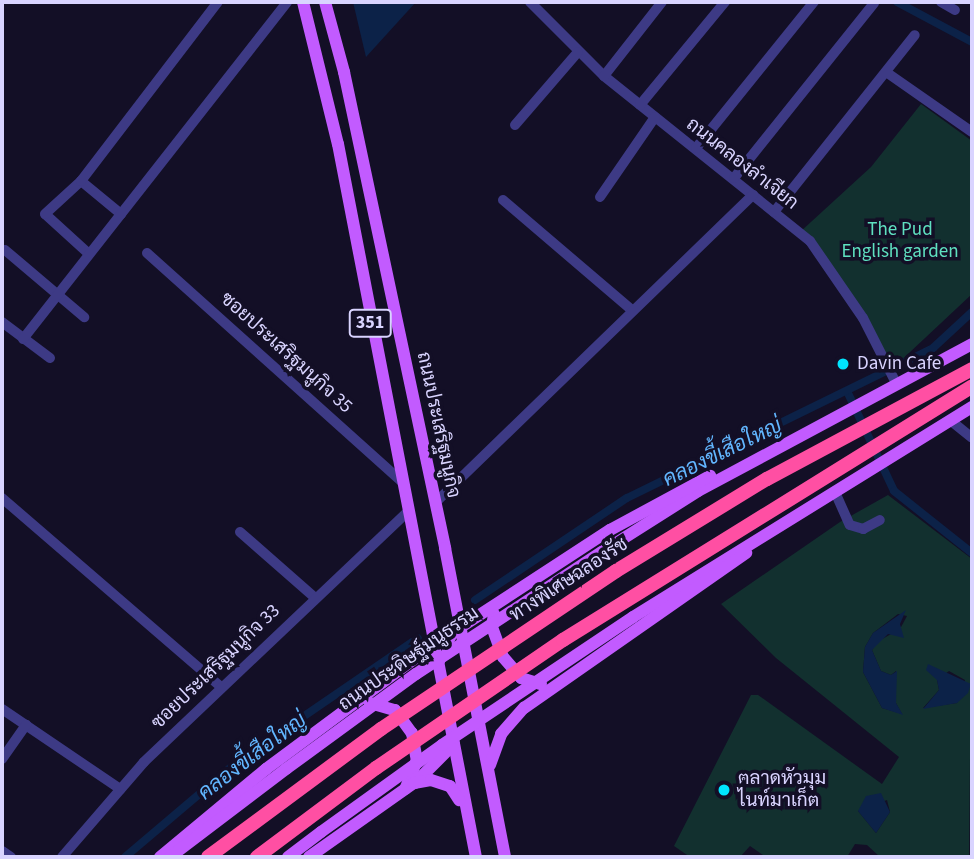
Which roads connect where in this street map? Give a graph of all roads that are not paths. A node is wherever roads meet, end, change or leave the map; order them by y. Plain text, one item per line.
1 (218, 2) edge
2 (287, 2) edge
3 (303, 2) edge
4 (325, 2) edge
5 (662, 2) edge
6 (725, 2) edge
7 (814, 2) edge
8 (941, 2) edge
9 (874, 3) edge
10 (536, 4) edge
11 (956, 9) dead end
12 (915, 35) dead end
13 (578, 52) junction
14 (886, 72) junction
15 (604, 76) junction
16 (640, 105) junction
17 (655, 117) junction
18 (515, 125) dead end
19 (972, 132) edge
20 (696, 148) junction
21 (734, 178) junction
22 (81, 181) junction
23 (753, 195) junction
24 (600, 197) dead end
25 (503, 200) dead end
26 (774, 212) junction
27 (121, 214) junction
28 (5, 250) dead end
29 (147, 253) dead end
30 (89, 254) junction
31 (57, 295) junction
32 (632, 310) junction
33 (84, 317) dead end
34 (2, 322) edge
35 (23, 339) junction
36 (972, 344) edge
37 (50, 358) dead end
38 (972, 369) edge
39 (892, 374) junction
40 (972, 386) edge
41 (972, 407) edge
42 (950, 420) junction
43 (972, 438) edge
44 (767, 453) junction
45 (401, 481) junction
46 (835, 492) junction
47 (2, 498) edge
48 (435, 503) junction
49 (407, 512) junction
50 (880, 520) dead end
51 (785, 523) junction
52 (240, 532) dead end
53 (313, 596) junction
54 (502, 602) junction
55 (461, 627) junction
56 (433, 645) junction
57 (436, 670) junction
58 (559, 682) junction
59 (221, 687) junction
60 (475, 707) junction
61 (2, 709) edge
62 (344, 712) junction
63 (26, 725) junction
64 (452, 747) junction
65 (2, 759) edge
66 (490, 767) junction
67 (409, 787) junction
68 (120, 789) junction
69 (465, 813) junction
70 (2, 851) edge
71 (11, 857) edge
72 (62, 857) edge
73 (160, 857) edge
74 (170, 857) edge
75 (208, 857) edge
76 (257, 857) edge
77 (288, 857) edge
78 (309, 857) edge
79 (476, 857) edge
80 (505, 857) edge

1 - 22 street
2 - 27 street
3 - 45 main road, 351
4 - 48 main road, ถนนประเสริฐมนูกิจ / 351
5 - 15 street
6 - 16 street
7 - 20 street
8 - 11 street
9 - 21 street
10 - 13 street, ถนนคลองลำเจียก
12 - 14 street
13 - 15 street, ถนนคลองลำเจียก
13 - 18 street
14 - 19 street
14 - 26 street
15 - 16 street, ถนนคลองลำเจียก
16 - 17 street, ถนนคลองลำเจียก
17 - 20 street, ถนนคลองลำเจียก
17 - 24 street
20 - 21 street, ถนนคลองลำเจียก
21 - 23 street, ถนนคลองลำเจียก
22 - 27 street
22 - 30 street
23 - 26 street, ถนนคลองลำเจียก
23 - 32 street
25 - 32 street
26 - 39 street, ถนนคลองลำเจียก
27 - 30 street
28 - 31 street
29 - 45 street, ซอยประเสริฐมนูกิจ 35
30 - 31 street
31 - 33 street
31 - 35 street
32 - 48 street
34 - 35 street
35 - 37 street
36 - 39 main road, ถนนประดิษฐ์มนูธรรม
38 - 75 highway, ทางพิเศษฉลองรัช, bridge
39 - 44 main road, ถนนประดิษฐ์มนูธรรม
40 - 76 highway, bridge
41 - 42 main road
42 - 43 street
42 - 46 main road
44 - 54 main road
44 - 74 main road, ถนนประดิษฐ์มนูธรรม, bridge
45 - 49 main road, 351
46 - 50 street
46 - 51 main road
47 - 59 street
48 - 55 main road, ถนนประเสริฐมนูกิจ / 351
49 - 53 street, ซอยประเสริฐมนูกิจ 33
49 - 56 main road, 351
51 - 58 main road
51 - 77 main road, bridge
52 - 53 street
53 - 59 street, ซอยประเสริฐมนูกิจ 33
54 - 55 main road
54 - 58 main road
55 - 57 main road
55 - 60 main road, ถนนประเสริฐมนูกิจ / 351
56 - 57 main road, 351
56 - 62 main road
57 - 64 main road, 351
58 - 66 main road
59 - 68 street, ซอยประเสริฐมนูกิจ 33
60 - 64 main road
60 - 66 main road, ถนนประเสริฐมนูกิจ / 351
61 - 63 street
62 - 67 main road
62 - 73 main road
63 - 65 street
63 - 68 street
64 - 67 main road
64 - 69 main road, 351
66 - 80 main road, ถนนประเสริฐมนูกิจ / 351
67 - 69 main road
67 - 78 main road
68 - 72 street, ซอยประเสริฐมนูกิจ 33
69 - 79 main road, 351
70 - 71 street

